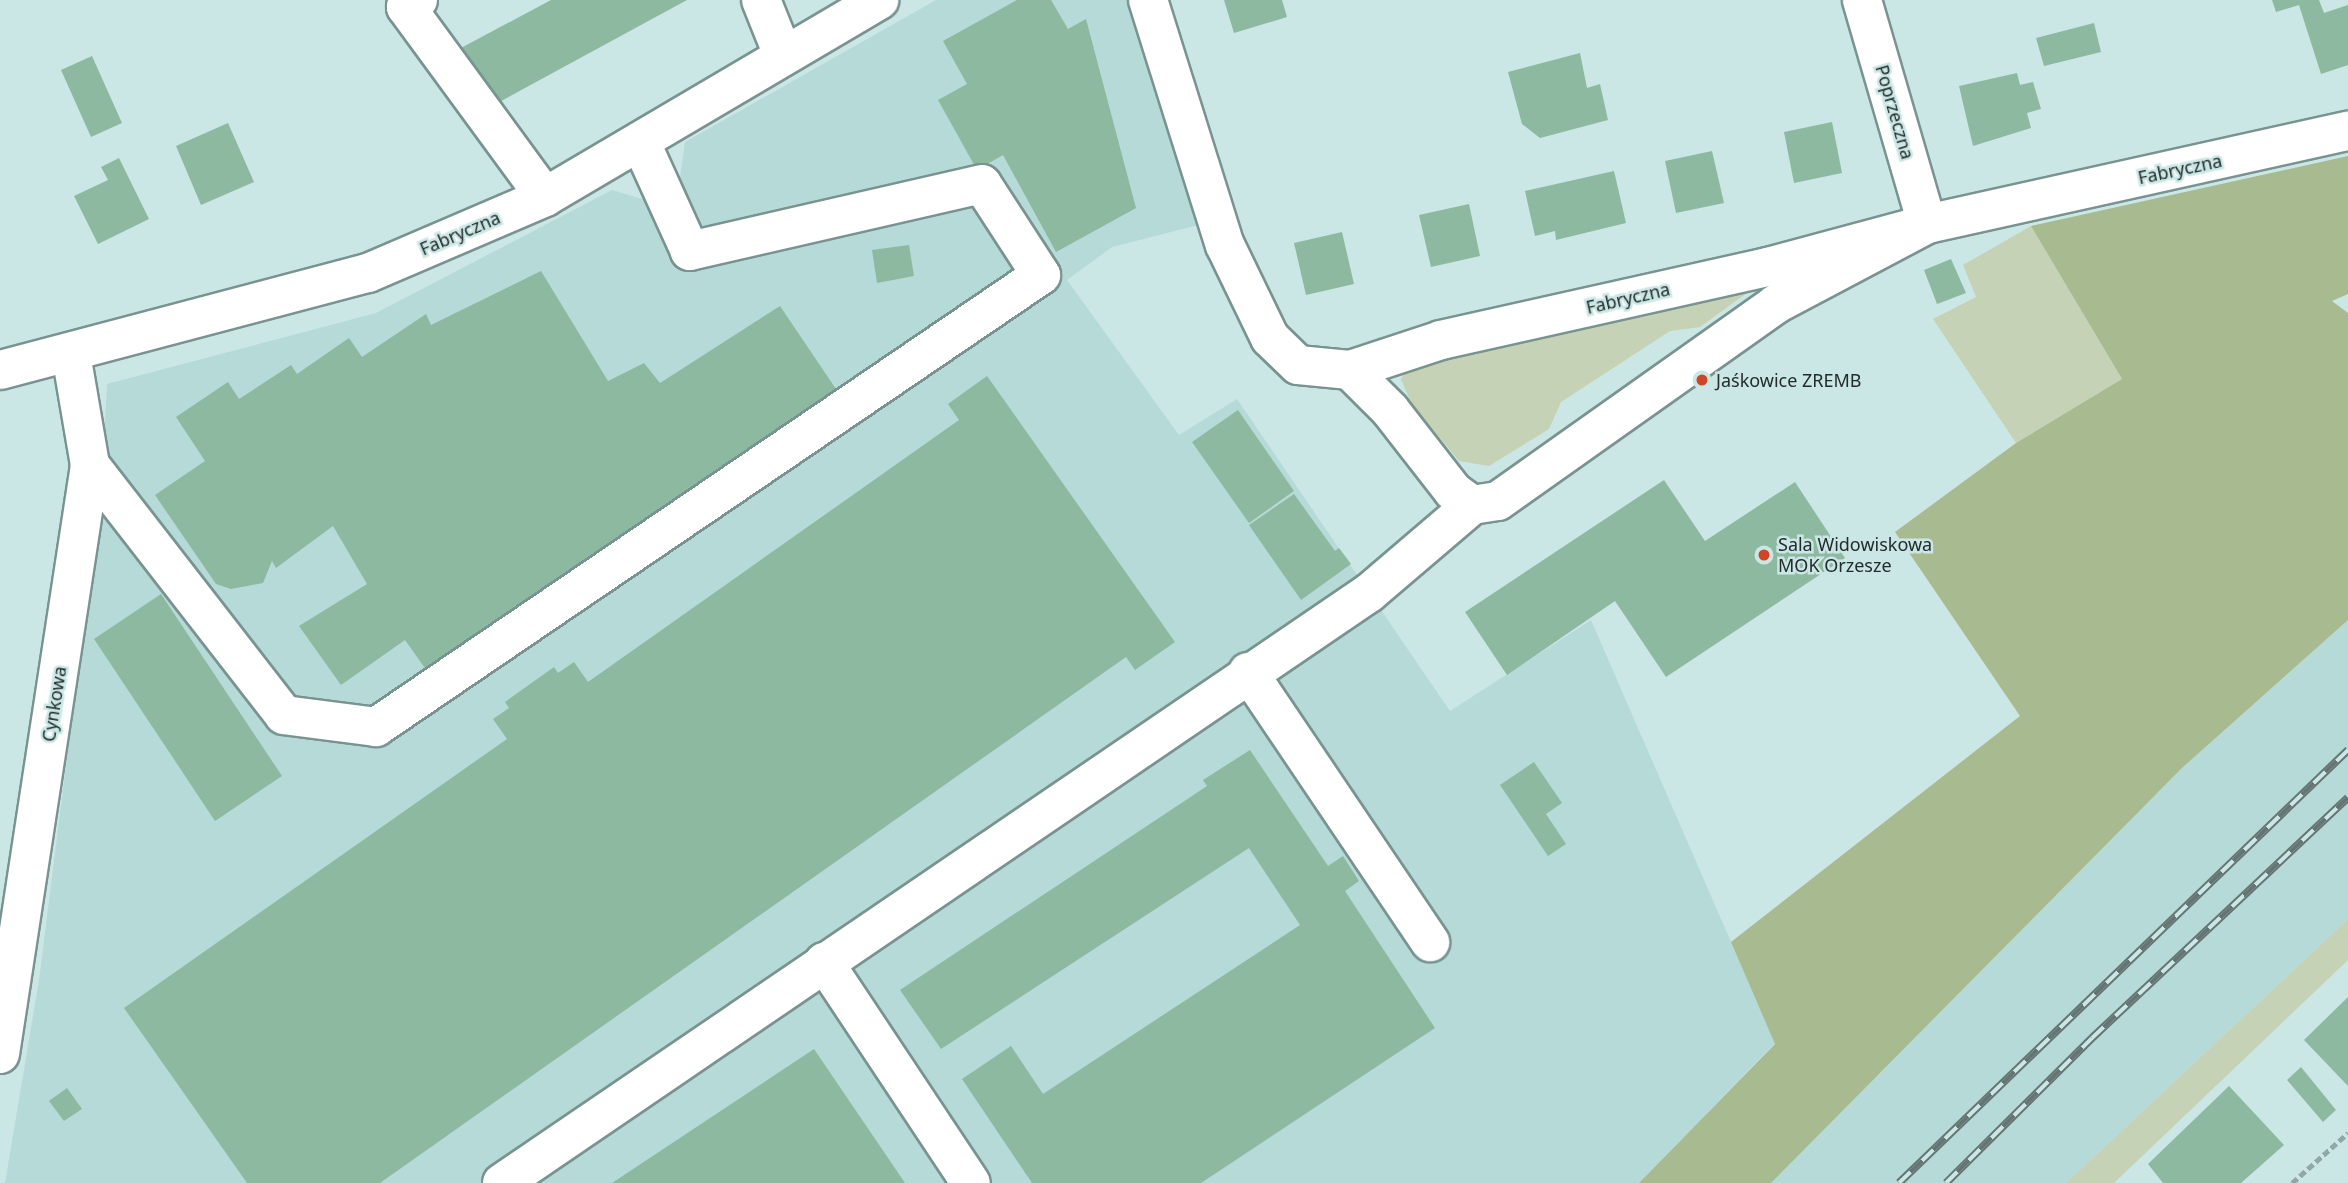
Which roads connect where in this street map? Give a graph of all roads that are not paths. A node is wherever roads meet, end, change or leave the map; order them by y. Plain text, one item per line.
1 (418, 0) edge
2 (761, 0) edge
3 (879, 0) edge
4 (1148, 0) edge
5 (1863, 0) edge
6 (783, 55) junction
7 (2348, 131) edge
8 (641, 143) junction
9 (545, 197) junction
10 (1927, 224) junction
11 (71, 354) junction
12 (0, 370) edge
13 (1350, 370) junction
14 (90, 465) junction
15 (1472, 505) junction
16 (1248, 672) junction
17 (1430, 942) dead end
18 (824, 962) junction
19 (0, 1055) edge
20 (502, 1183) edge
21 (971, 1183) edge

1 - 9 street
2 - 6 street
3 - 6 street, Fabryczna
4 - 13 street, Fabryczna
5 - 10 street, Poprzeczna
6 - 8 street, Fabryczna
7 - 10 street, Fabryczna
8 - 9 street, Fabryczna
8 - 14 street
9 - 11 street, Fabryczna
10 - 13 street, Fabryczna
10 - 15 street
11 - 12 street, Fabryczna
11 - 14 street, Cynkowa
13 - 15 street
14 - 19 street, Cynkowa
15 - 16 street
16 - 17 street
16 - 18 street
18 - 20 street
18 - 21 street

